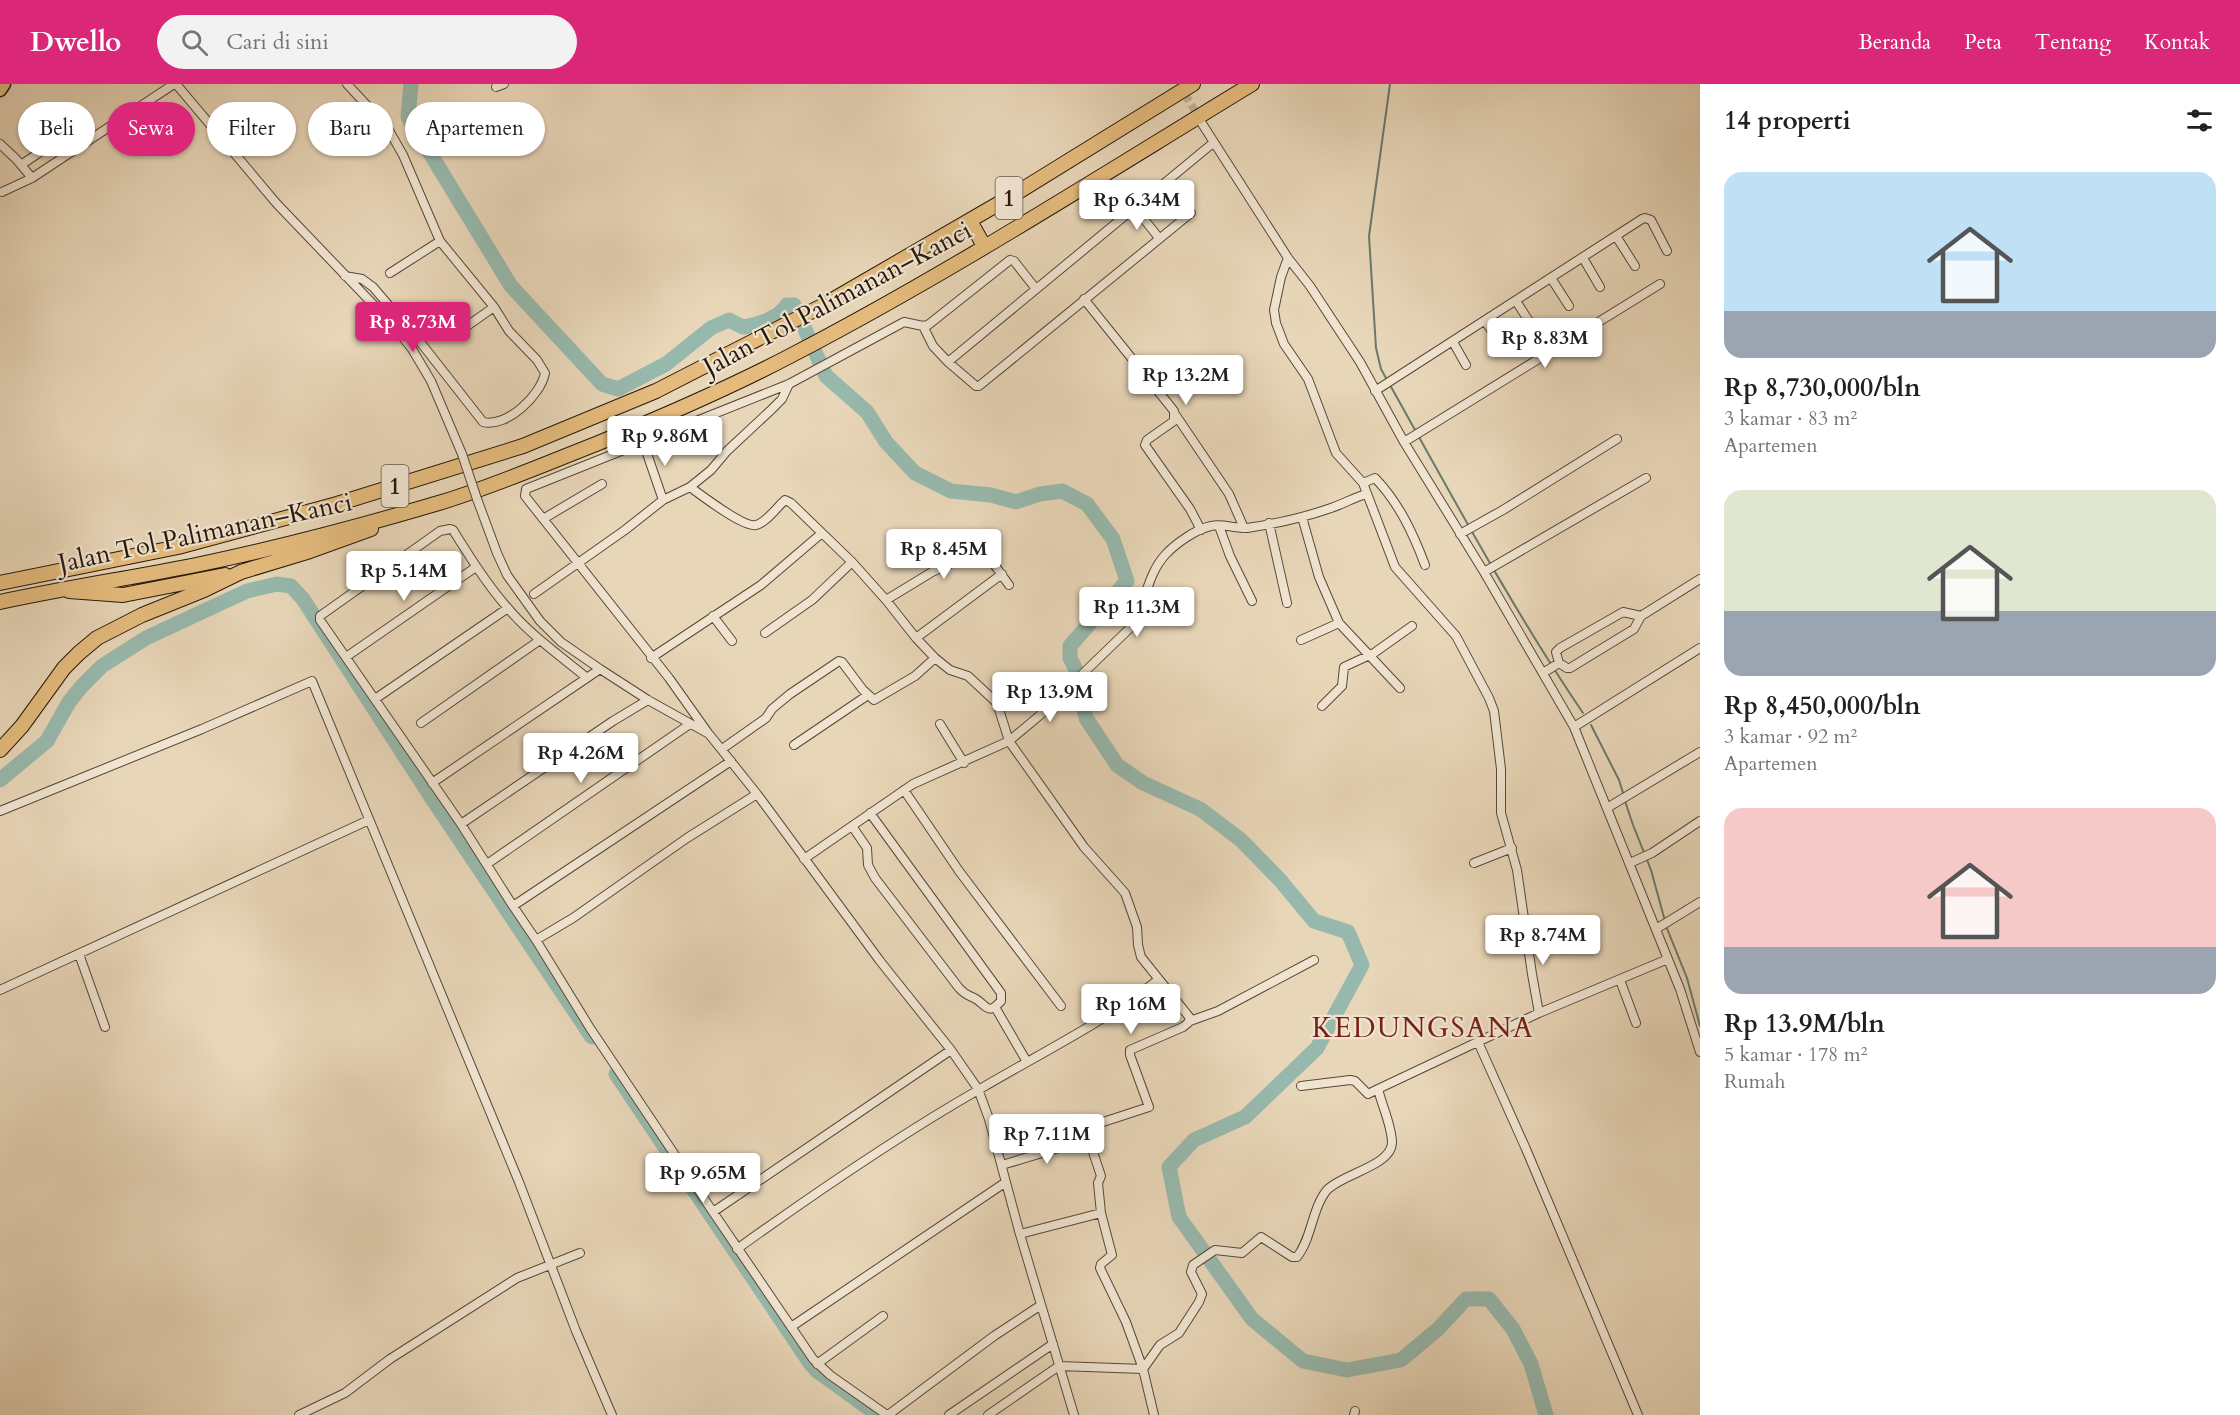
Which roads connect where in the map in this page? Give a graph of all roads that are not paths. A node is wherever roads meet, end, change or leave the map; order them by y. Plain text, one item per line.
1 (4, 84) edge
2 (175, 84) edge
3 (346, 84) edge
4 (1193, 84) edge
5 (1252, 84) edge
6 (0, 90) edge
7 (1201, 122) tunnel mouth
8 (95, 136) edge
9 (1213, 142) junction
10 (0, 144) edge
11 (34, 156) edge
12 (65, 156) edge
13 (21, 165) junction
14 (32, 178) junction
15 (2, 192) dead end
16 (1136, 208) junction
17 (1191, 213) dead end
18 (970, 221) junction
19 (1616, 236) junction
20 (1159, 238) junction
21 (440, 241) junction
22 (984, 246) junction
23 (1667, 251) dead end
24 (1288, 258) junction
25 (1583, 258) junction
26 (1635, 266) dead end
27 (390, 273) dead end
28 (345, 276) junction
29 (1551, 278) junction
30 (1660, 284) dead end
31 (1600, 287) dead end
32 (1036, 289) junction
33 (1084, 299) junction
34 (1516, 301) junction
35 (1569, 306) dead end
36 (494, 308) junction
37 (1485, 321) junction
38 (922, 326) junction
39 (1534, 329) dead end
40 (460, 331) dead end
41 (1453, 342) junction
42 (1504, 349) dead end
43 (948, 362) junction
44 (1466, 365) dead end
45 (789, 384) junction
46 (1378, 389) junction
47 (1175, 414) junction
48 (1617, 439) dead end
49 (1406, 440) junction
50 (643, 442) junction
51 (1646, 478) dead end
52 (1363, 483) junction
53 (602, 484) dead end
54 (690, 487) junction
55 (1366, 494) junction
56 (663, 500) junction
57 (443, 501) junction
58 (1302, 517) junction
59 (543, 519) junction
60 (1269, 523) junction
61 (1219, 526) junction
62 (1244, 528) junction
63 (1201, 530) junction
64 (822, 533) junction
65 (1460, 534) junction
66 (852, 562) junction
67 (577, 563) junction
68 (1425, 565) dead end
69 (476, 567) junction
70 (1487, 571) junction
71 (242, 572) junction
72 (1002, 574) junction
73 (1700, 579) edge
74 (0, 583) edge
75 (1009, 585) dead end
76 (56, 589) junction
77 (534, 594) dead end
78 (886, 600) junction
79 (1252, 601) dead end
80 (0, 602) edge
81 (1287, 603) dead end
82 (508, 608) junction
83 (713, 616) junction
84 (1641, 616) junction
85 (1340, 623) junction
86 (1412, 626) dead end
87 (765, 633) dead end
88 (916, 638) junction
89 (540, 640) junction
90 (732, 640) dead end
91 (1301, 640) dead end
92 (1700, 648) edge
93 (1369, 656) junction
94 (346, 657) junction
95 (651, 658) junction
96 (935, 658) junction
97 (1552, 667) junction
98 (600, 669) junction
99 (586, 677) junction
100 (1400, 688) dead end
101 (868, 695) junction
102 (375, 699) junction
103 (648, 700) junction
104 (1322, 706) dead end
105 (421, 723) dead end
106 (690, 724) junction
107 (940, 724) dead end
108 (1574, 727) junction
109 (709, 734) junction
110 (1009, 741) junction
111 (794, 745) dead end
112 (722, 749) junction
113 (0, 750) edge
114 (1700, 752) edge
115 (731, 761) junction
116 (964, 763) junction
117 (432, 783) junction
118 (904, 790) junction
119 (757, 794) junction
120 (1607, 808) junction
121 (0, 811) edge
122 (870, 813) junction
123 (369, 820) junction
124 (1700, 821) edge
125 (461, 824) junction
126 (852, 826) junction
127 (1512, 848) junction
128 (804, 859) junction
129 (1634, 862) junction
130 (1474, 863) dead end
131 (487, 864) junction
132 (1700, 902) edge
133 (513, 906) junction
134 (1661, 926) junction
135 (537, 940) junction
136 (80, 954) junction
137 (1314, 960) dead end
138 (1668, 960) junction
139 (1158, 980) junction
140 (1620, 980) junction
141 (0, 990) edge
142 (1061, 1006) dead end
143 (995, 1007) junction
144 (1539, 1013) junction
145 (1190, 1021) junction
146 (1636, 1023) dead end
147 (105, 1027) dead end
148 (1478, 1042) junction
149 (951, 1050) junction
150 (1700, 1052) edge
151 (1027, 1062) junction
152 (1301, 1086) dead end
153 (978, 1089) junction
154 (1378, 1089) junction
155 (1085, 1140) junction
156 (1002, 1165) junction
157 (1006, 1182) junction
158 (713, 1212) junction
159 (1101, 1213) junction
160 (1020, 1234) junction
161 (737, 1249) junction
162 (580, 1253) dead end
163 (550, 1265) junction
164 (1041, 1305) junction
165 (883, 1316) dead end
166 (791, 1327) junction
167 (1053, 1344) junction
168 (817, 1364) junction
169 (1059, 1366) junction
170 (1143, 1369) junction
171 (299, 1415) edge
172 (612, 1415) edge
173 (887, 1415) edge
174 (950, 1415) edge
175 (988, 1415) edge
176 (1074, 1415) edge
177 (1154, 1415) edge
178 (1638, 1415) edge

1 - 6 highway
2 - 8 street
2 - 28 street
3 - 21 street
4 - 18 highway, Jalan Tol Palimanan–Kanci / 1
5 - 22 highway, Jalan Tol Palimanan–Kanci / 1
7 - 9 street
9 - 16 street
9 - 24 street
10 - 13 street
11 - 13 street
12 - 14 street
13 - 14 street
14 - 15 street
16 - 20 street
16 - 32 street
17 - 20 street
18 - 22 highway
18 - 74 highway, Jalan Tol Palimanan–Kanci / 1
19 - 23 street
19 - 25 street
19 - 26 street
20 - 33 street
21 - 27 street
21 - 36 street
22 - 57 highway, Jalan Tol Palimanan–Kanci / 1
24 - 46 street
24 - 52 street
25 - 29 street
25 - 31 street
28 - 36 street
28 - 98 street, bridge
29 - 34 street
29 - 35 street
30 - 49 street
32 - 38 street
32 - 43 street
33 - 43 street
33 - 47 street
34 - 37 street
34 - 39 street
36 - 40 street
37 - 41 street
37 - 42 street
38 - 43 street
38 - 45 street
41 - 44 street
41 - 46 street
45 - 50 street
45 - 54 street
46 - 49 street
47 - 62 street
47 - 63 street
48 - 65 street
49 - 65 street
50 - 56 street
50 - 59 street
51 - 70 street
52 - 55 street
52 - 68 street
53 - 59 street
54 - 56 street
54 - 64 street
55 - 58 street
55 - 127 street
56 - 67 street
57 - 71 highway
57 - 76 highway, Jalan Tol Palimanan–Kanci / 1
58 - 60 street
58 - 85 street
59 - 67 street
60 - 62 street
60 - 81 street
61 - 62 street
61 - 63 street
61 - 79 street
63 - 110 street
64 - 66 street
64 - 83 street
65 - 70 street
66 - 78 street
66 - 87 street
67 - 77 street
67 - 95 street
69 - 82 street
69 - 94 street
69 - 94 street
70 - 97 street
71 - 76 highway
71 - 113 highway
72 - 75 street
72 - 78 street
72 - 88 street
73 - 84 street
76 - 80 highway, Jalan Tol Palimanan–Kanci / 1
78 - 88 street
82 - 89 street
82 - 102 street
83 - 90 street
83 - 95 street
84 - 97 street
84 - 97 street
85 - 91 street
85 - 93 street
86 - 93 street
88 - 96 street
89 - 99 street
89 - 105 street
92 - 108 street
93 - 100 street
93 - 104 street
94 - 102 street
95 - 109 street
96 - 101 street
96 - 110 street
97 - 108 street
98 - 99 street
98 - 103 street
99 - 117 street
101 - 111 street
101 - 112 street
102 - 117 street
103 - 106 street
103 - 125 street
106 - 109 street
106 - 131 street
107 - 116 street
108 - 120 street
109 - 112 street
110 - 116 street
110 - 139 street
112 - 115 street
114 - 120 street
115 - 119 street
115 - 133 street
116 - 118 street
117 - 125 street
118 - 122 street
118 - 142 street
119 - 128 street
119 - 135 street
120 - 129 street
121 - 123 street
122 - 126 street
122 - 143 street
123 - 136 street
123 - 163 street
124 - 129 street
125 - 131 street
126 - 128 street
126 - 143 street
127 - 130 street
127 - 144 street
128 - 149 street
129 - 134 street
131 - 133 street
132 - 134 street
133 - 135 street
134 - 138 street
135 - 158 street
136 - 141 street
136 - 147 street
137 - 145 street
138 - 140 street
138 - 150 street
139 - 145 street
139 - 151 street
140 - 144 street
140 - 146 street
143 - 151 street
144 - 148 street
145 - 155 street
148 - 154 street
148 - 178 street
149 - 153 street
149 - 158 street
151 - 153 street
152 - 154 street
153 - 156 street
153 - 161 street
154 - 170 street
155 - 156 street
155 - 159 street
156 - 157 street
157 - 160 street
157 - 166 street
158 - 161 street
159 - 160 street
159 - 170 street
160 - 164 street
161 - 166 street
162 - 163 street
163 - 171 street
163 - 172 street
164 - 167 street
164 - 173 street
165 - 168 street
166 - 168 street
167 - 169 street
167 - 174 street
168 - 173 street
169 - 170 street
169 - 175 street
169 - 176 street
170 - 177 street

